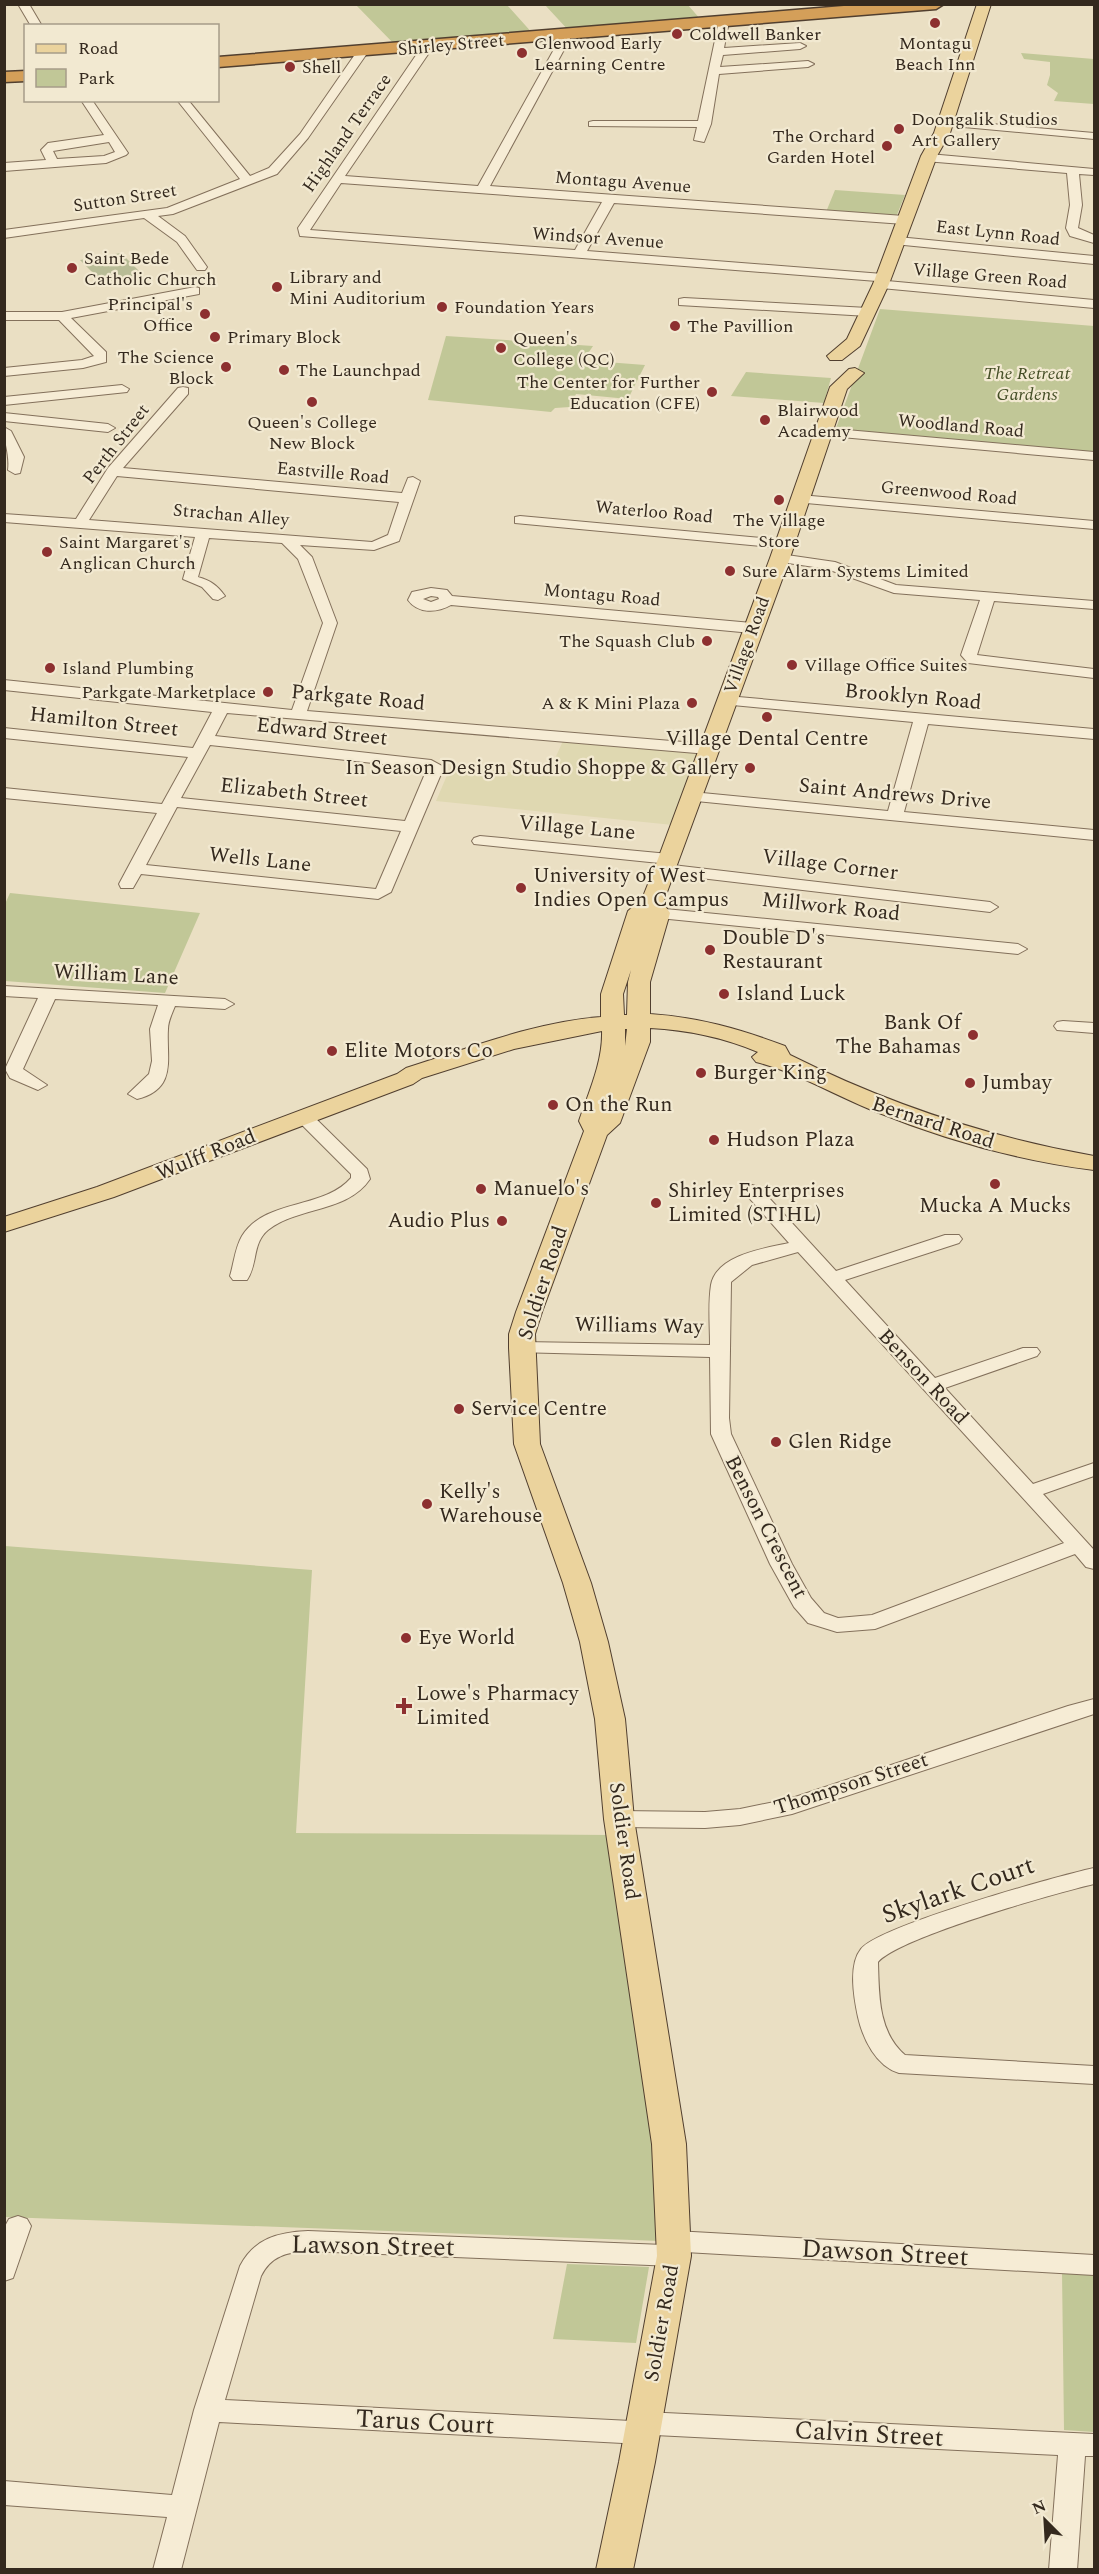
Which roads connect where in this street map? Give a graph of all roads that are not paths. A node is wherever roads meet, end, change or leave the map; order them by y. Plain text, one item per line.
1 (23, 4) edge
2 (936, 4) edge
3 (984, 4) edge
4 (724, 21) junction
5 (36, 24) edge
6 (567, 35) junction
7 (800, 46) dead end
8 (427, 47) junction
9 (362, 52) junction
10 (718, 52) junction
11 (219, 62) edge
12 (808, 64) dead end
13 (715, 71) junction
14 (24, 76) edge
15 (4, 77) edge
16 (87, 102) edge
17 (184, 102) edge
18 (946, 123) junction
19 (594, 124) dead end
20 (705, 124) junction
21 (1095, 136) edge
22 (111, 138) junction
23 (700, 140) dead end
24 (929, 158) junction
25 (52, 163) junction
26 (4, 167) edge
27 (1073, 171) junction
28 (1095, 172) edge
29 (338, 179) junction
30 (248, 181) junction
31 (482, 190) junction
32 (610, 200) junction
33 (148, 215) junction
34 (904, 220) junction
35 (4, 234) edge
36 (311, 235) joint
37 (1095, 239) edge
38 (898, 241) junction
39 (579, 255) junction
40 (1095, 260) edge
41 (201, 267) dead end
42 (882, 281) junction
43 (195, 291) dead end
44 (684, 303) dead end
45 (1095, 304) edge
46 (868, 312) junction
47 (4, 316) edge
48 (62, 316) junction
49 (856, 358) junction
50 (4, 372) edge
51 (837, 372) junction
52 (122, 389) dead end
53 (183, 391) dead end
54 (4, 401) edge
55 (4, 417) edge
56 (108, 428) dead end
57 (4, 431) edge
58 (824, 432) junction
59 (1095, 456) edge
60 (15, 470) dead end
61 (113, 471) junction
62 (413, 481) dead end
63 (407, 498) junction
64 (800, 499) junction
65 (4, 518) edge
66 (520, 520) dead end
67 (81, 522) junction
68 (1095, 525) edge
69 (204, 532) junction
70 (286, 539) junction
71 (782, 551) junction
72 (218, 596) dead end
73 (988, 597) junction
74 (448, 600) dead end
75 (1095, 605) edge
76 (752, 627) junction
77 (1095, 674) edge
78 (4, 685) edge
79 (727, 701) junction
80 (222, 708) junction
81 (298, 714) junction
82 (1095, 717) edge
83 (922, 719) junction
84 (4, 733) edge
85 (1093, 734) edge
86 (202, 746) junction
87 (708, 749) junction
88 (4, 793) edge
89 (692, 797) junction
90 (170, 806) junction
91 (895, 816) junction
92 (411, 828) junction
93 (1095, 835) edge
94 (480, 841) dead end
95 (667, 864) junction
96 (137, 869) junction
97 (127, 884) dead end
98 (990, 906) dead end
99 (650, 909) junction
100 (1018, 949) dead end
101 (4, 991) edge
102 (49, 994) junction
103 (168, 1001) junction
104 (225, 1004) dead end
105 (639, 1025) junction
106 (1063, 1026) dead end
107 (614, 1027) junction
108 (1095, 1028) edge
109 (38, 1085) dead end
110 (137, 1094) dead end
111 (303, 1116) junction
112 (596, 1131) junction
113 (1095, 1163) edge
114 (752, 1191) dead end
115 (4, 1225) edge
116 (952, 1239) dead end
117 (802, 1245) junction
118 (240, 1276) dead end
119 (832, 1278) junction
120 (522, 1348) junction
121 (720, 1351) junction
122 (1030, 1352) dead end
123 (932, 1386) junction
124 (1095, 1469) edge
125 (1030, 1492) junction
126 (1078, 1545) junction
127 (1095, 1562) edge
128 (1088, 1707) edge
129 (620, 1819) junction
130 (1095, 1876) edge
131 (1095, 2075) edge
132 (18, 2226) dead end
133 (675, 2248) junction
134 (1095, 2265) edge
135 (4, 2271) edge
136 (208, 2410) junction
137 (643, 2428) junction
138 (1083, 2444) edge
139 (4, 2493) edge
140 (183, 2507) junction
141 (167, 2570) edge
142 (614, 2570) edge
143 (1063, 2570) edge

1 - 5 street
2 - 4 highway, Shirley Street
3 - 18 main road
4 - 6 highway, Shirley Street
4 - 10 street
6 - 8 highway, Shirley Street
6 - 31 street
7 - 10 street
8 - 9 highway, Shirley Street
8 - 29 street, Highland Terrace
9 - 11 highway, Shirley Street
9 - 30 street, Sutton Street
10 - 13 street
12 - 13 street
13 - 20 street
14 - 15 highway
16 - 22 street
17 - 30 street
18 - 21 street
18 - 24 main road
19 - 20 street
20 - 23 street
22 - 25 street
22 - 25 street
24 - 27 street
24 - 34 main road
25 - 26 street
27 - 28 street
27 - 37 street
29 - 31 street, Montagu Avenue
29 - 36 street, Highland Terrace
30 - 33 street, Sutton Street
31 - 32 street, Montagu Avenue
32 - 34 street, Montagu Avenue
32 - 39 street
33 - 35 street, Sutton Street
33 - 41 street
34 - 38 main road
36 - 39 street, Windsor Avenue
38 - 40 street, East Lynn Road
38 - 42 main road
39 - 42 street, Windsor Avenue
42 - 45 street, Village Green Road
42 - 46 main road
43 - 48 street
44 - 46 street
46 - 49 main road
47 - 48 street
48 - 50 street
49 - 51 main road
49 - 51 main road
51 - 58 main road, Village Road
52 - 54 street
53 - 61 street, Perth Street
55 - 56 street
57 - 60 street
58 - 59 street, Woodland Road
58 - 64 main road, Village Road
61 - 63 street, Eastville Road
61 - 67 street, Perth Street
62 - 63 street, Strachan Alley
63 - 70 street, Strachan Alley
64 - 68 street, Greenwood Road
64 - 71 main road, Village Road
65 - 67 street, Strachan Alley
66 - 71 street, Waterloo Road
67 - 69 street, Strachan Alley
69 - 70 street, Strachan Alley
69 - 72 street
70 - 81 street
71 - 73 street, Waterloo Road
71 - 76 main road, Village Road
73 - 75 street, Waterloo Road
73 - 77 street
74 - 76 street, Montagu Road
76 - 79 main road, Village Road
78 - 80 street, Parkgate Road
79 - 83 street, Brooklyn Road
79 - 87 main road, Village Road
80 - 81 street, Parkgate Road
80 - 86 street
81 - 87 street, Parkgate Road
82 - 85 street
83 - 85 street, Brooklyn Road
83 - 91 street
84 - 86 street, Hamilton Street
86 - 90 street
86 - 92 street, Edward Street
87 - 89 main road, Village Road
88 - 90 street, Elizabeth Street
89 - 91 street, Saint Andrews Drive
89 - 95 main road, Village Road
90 - 92 street, Elizabeth Street
90 - 96 street
91 - 93 street, Saint Andrews Drive
92 - 96 street, Wells Lane
94 - 95 street, Village Lane
95 - 98 street, Village Corner
95 - 99 main road, Village Road
96 - 97 street
99 - 100 street, Millwork Road
99 - 105 main road, Village Road
99 - 107 main road, Village Road
101 - 102 street, William Lane
102 - 103 street, William Lane
102 - 109 street
103 - 104 street, William Lane
103 - 110 street
105 - 107 main road, Wulff Road
105 - 112 main road, Soldier Road
105 - 113 main road, Bernard Road
106 - 108 street
107 - 111 main road, Wulff Road
107 - 112 main road, Soldier Road
111 - 115 main road, Wulff Road
111 - 118 street
112 - 120 main road, Soldier Road
114 - 117 street, Benson Road
116 - 119 street
117 - 119 street, Benson Road
117 - 121 street, Benson Crescent
119 - 123 street, Benson Road
120 - 121 street, Williams Way
120 - 129 main road, Soldier Road
121 - 126 street, Benson Crescent
122 - 123 street
123 - 125 street, Benson Road
124 - 125 street
125 - 126 street, Benson Road
126 - 127 street, Benson Road
128 - 129 street, Thompson Street
129 - 133 main road, Soldier Road
130 - 131 street, Skylark Court
132 - 135 street
133 - 134 street, Dawson Street
133 - 136 street, Lawson Street
133 - 137 main road, Soldier Road
136 - 137 street, Tarus Court
136 - 140 street, Lawson Street
137 - 138 street, Calvin Street
137 - 142 main road, Soldier Road
138 - 143 street
139 - 140 street
140 - 141 street, Lawson Street

